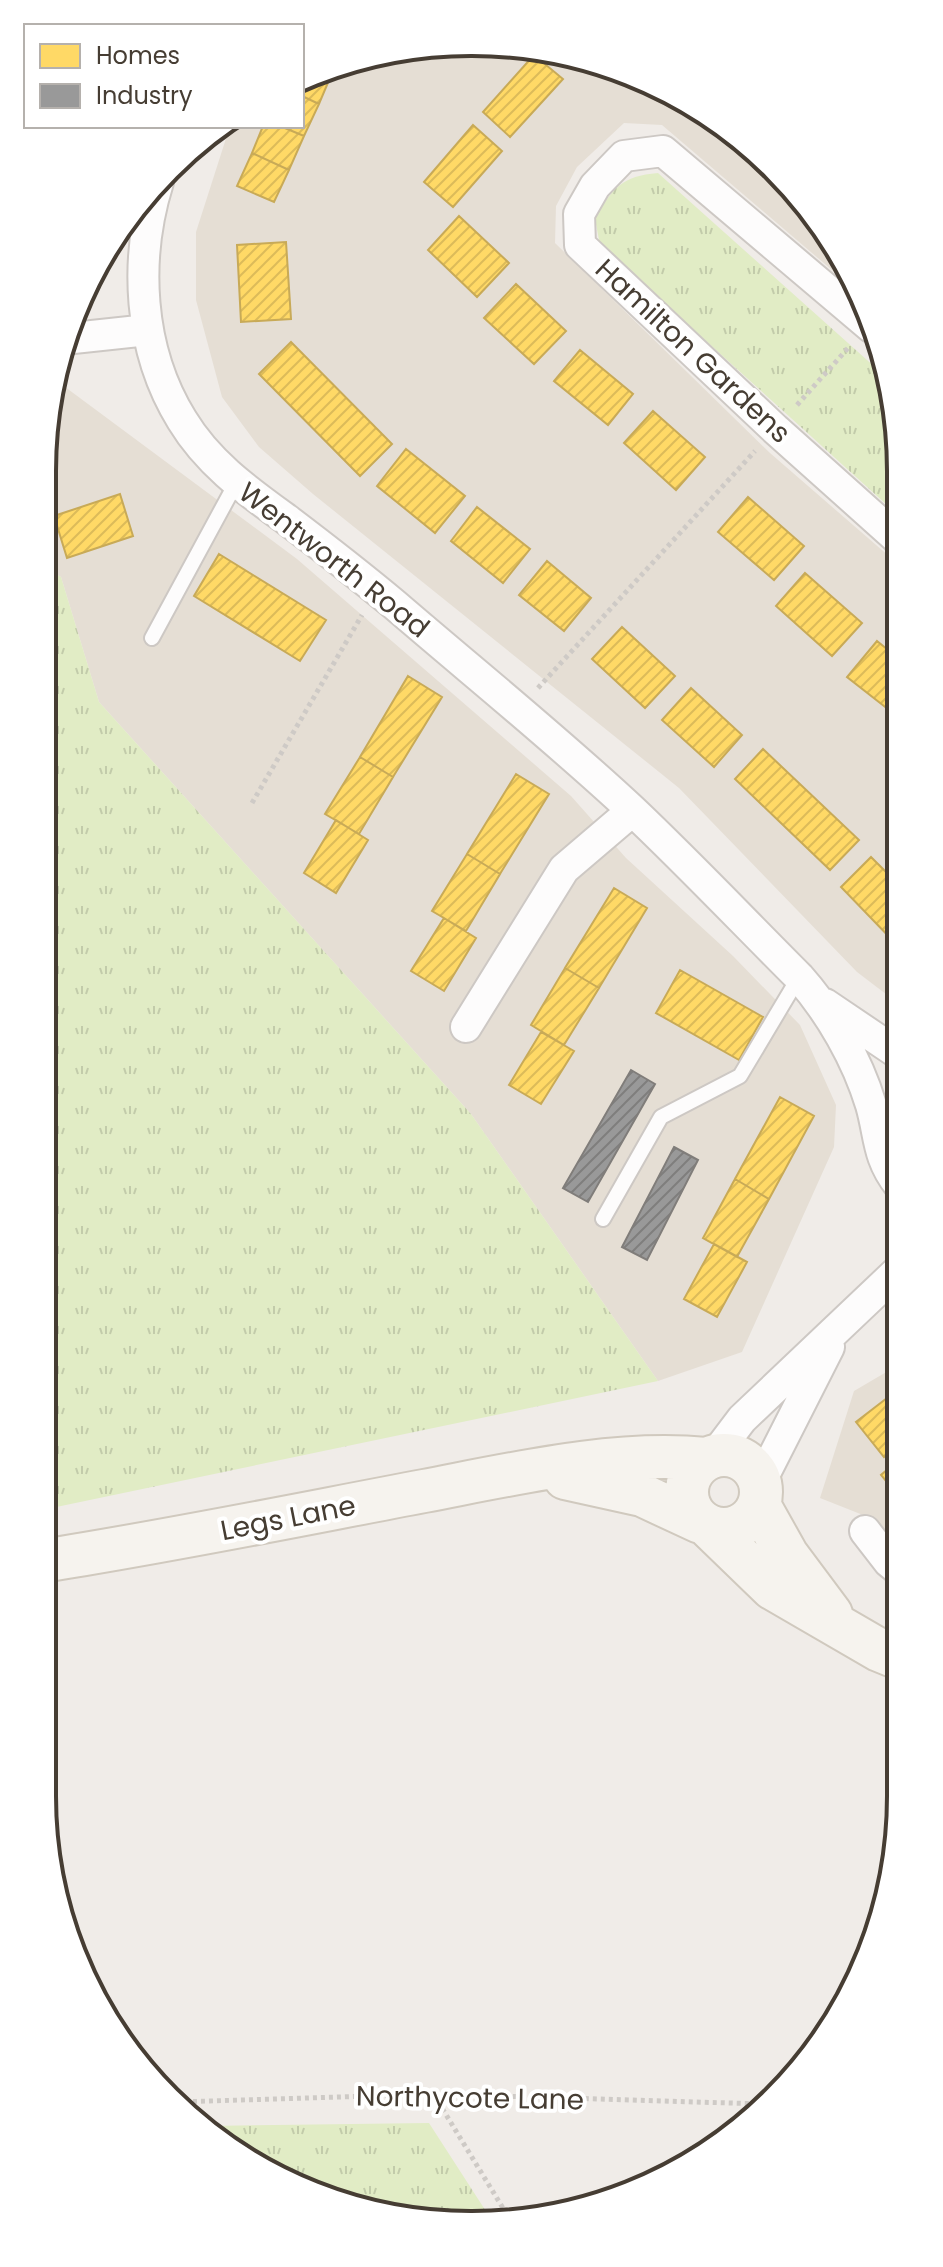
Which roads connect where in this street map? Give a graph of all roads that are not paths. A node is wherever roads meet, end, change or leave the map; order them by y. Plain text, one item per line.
1 (152, 206) edge
2 (856, 314) edge
3 (148, 330) junction
4 (78, 337) edge
5 (236, 483) junction
6 (887, 529) edge
7 (152, 638) dead end
8 (632, 811) junction
9 (799, 977) junction
10 (820, 1001) junction
11 (466, 1027) dead end
12 (887, 1046) edge
13 (887, 1165) edge
14 (603, 1219) dead end
15 (887, 1281) edge
16 (839, 1327) junction
17 (710, 1458) junction
18 (533, 1470) junction
19 (759, 1494) junction
20 (704, 1524) junction
21 (865, 1531) dead end
22 (56, 1559) edge
23 (887, 1559) edge
24 (838, 1624) junction
25 (887, 1653) edge

1 - 3 street, Wentworth Road
2 - 6 street, Hamilton Gardens
3 - 4 street
3 - 5 street, Wentworth Road
5 - 7 lane
5 - 8 street, Wentworth Road
8 - 9 street, Wentworth Road
8 - 11 street
9 - 10 street, Wentworth Road
9 - 14 lane
10 - 12 street, Wentworth Road
10 - 13 street, Wentworth Road
15 - 16 street
16 - 17 street
16 - 19 street
17 - 18 street, Legs Lane
17 - 19 street
17 - 20 street
18 - 20 street, Legs Lane
18 - 22 street, Legs Lane
19 - 20 street
19 - 24 street
20 - 24 street
21 - 23 street
24 - 25 street

